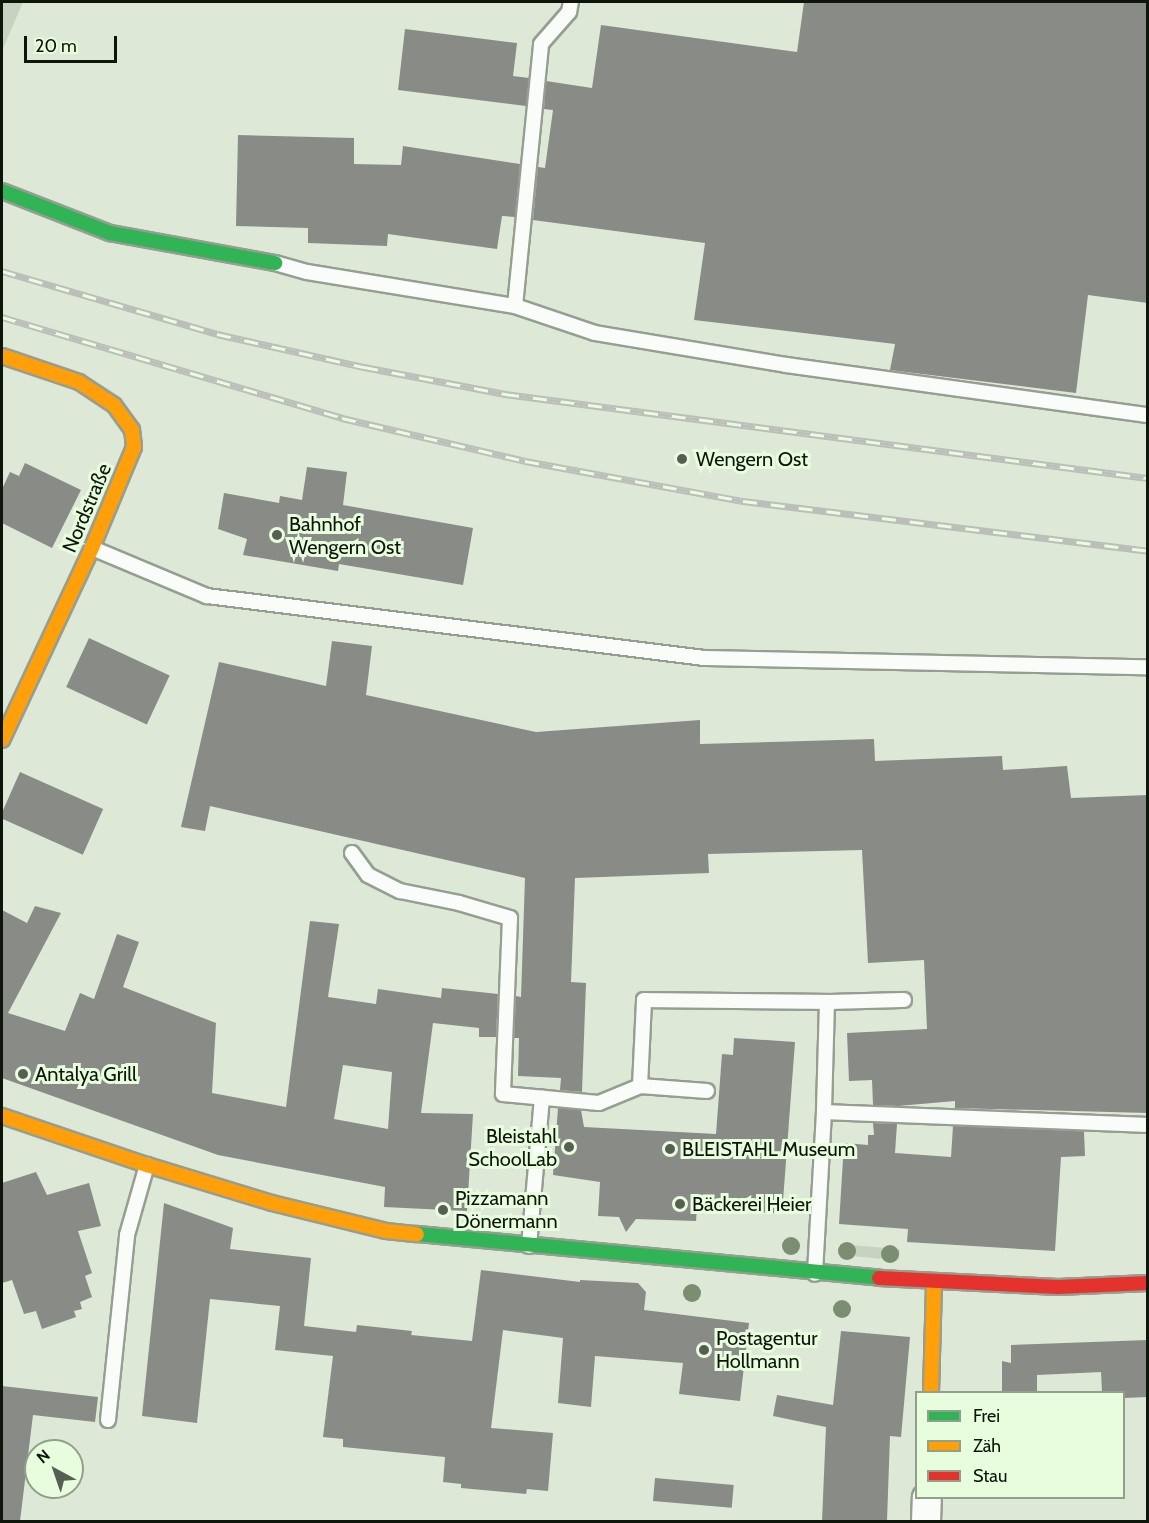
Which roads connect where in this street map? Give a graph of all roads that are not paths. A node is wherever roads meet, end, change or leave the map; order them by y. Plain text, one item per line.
1 (571, 2) edge
2 (2, 191) edge
3 (274, 263) joint
4 (515, 306) junction
5 (2, 356) edge
6 (1148, 415) edge
7 (92, 548) junction
8 (1148, 667) edge
9 (2, 702) edge
10 (17, 708) junction
11 (2, 740) edge
12 (352, 854) dead end
13 (904, 1000) dead end
14 (827, 1002) junction
15 (640, 1086) junction
16 (707, 1091) dead end
17 (542, 1098) junction
18 (825, 1112) junction
19 (2, 1116) edge
20 (1148, 1125) edge
21 (147, 1166) junction
22 (529, 1246) junction
23 (815, 1274) junction
24 (934, 1282) junction
25 (1148, 1283) edge
26 (930, 1391) edge
27 (108, 1420) dead end
28 (927, 1499) edge
29 (926, 1521) edge

1 - 4 lane
2 - 3 main road
3 - 4 lane
4 - 6 lane
5 - 7 main road, Nordstraße
7 - 8 lane
7 - 10 main road, Nordstraße
9 - 10 lane
10 - 11 main road, Nordstraße
12 - 17 lane
13 - 14 lane
14 - 15 lane
14 - 18 lane
15 - 16 lane
15 - 17 lane
17 - 22 lane
18 - 20 lane
18 - 23 lane
19 - 21 main road
21 - 22 main road
21 - 27 lane
22 - 23 main road
23 - 24 main road
24 - 25 main road
24 - 26 main road
28 - 29 street

